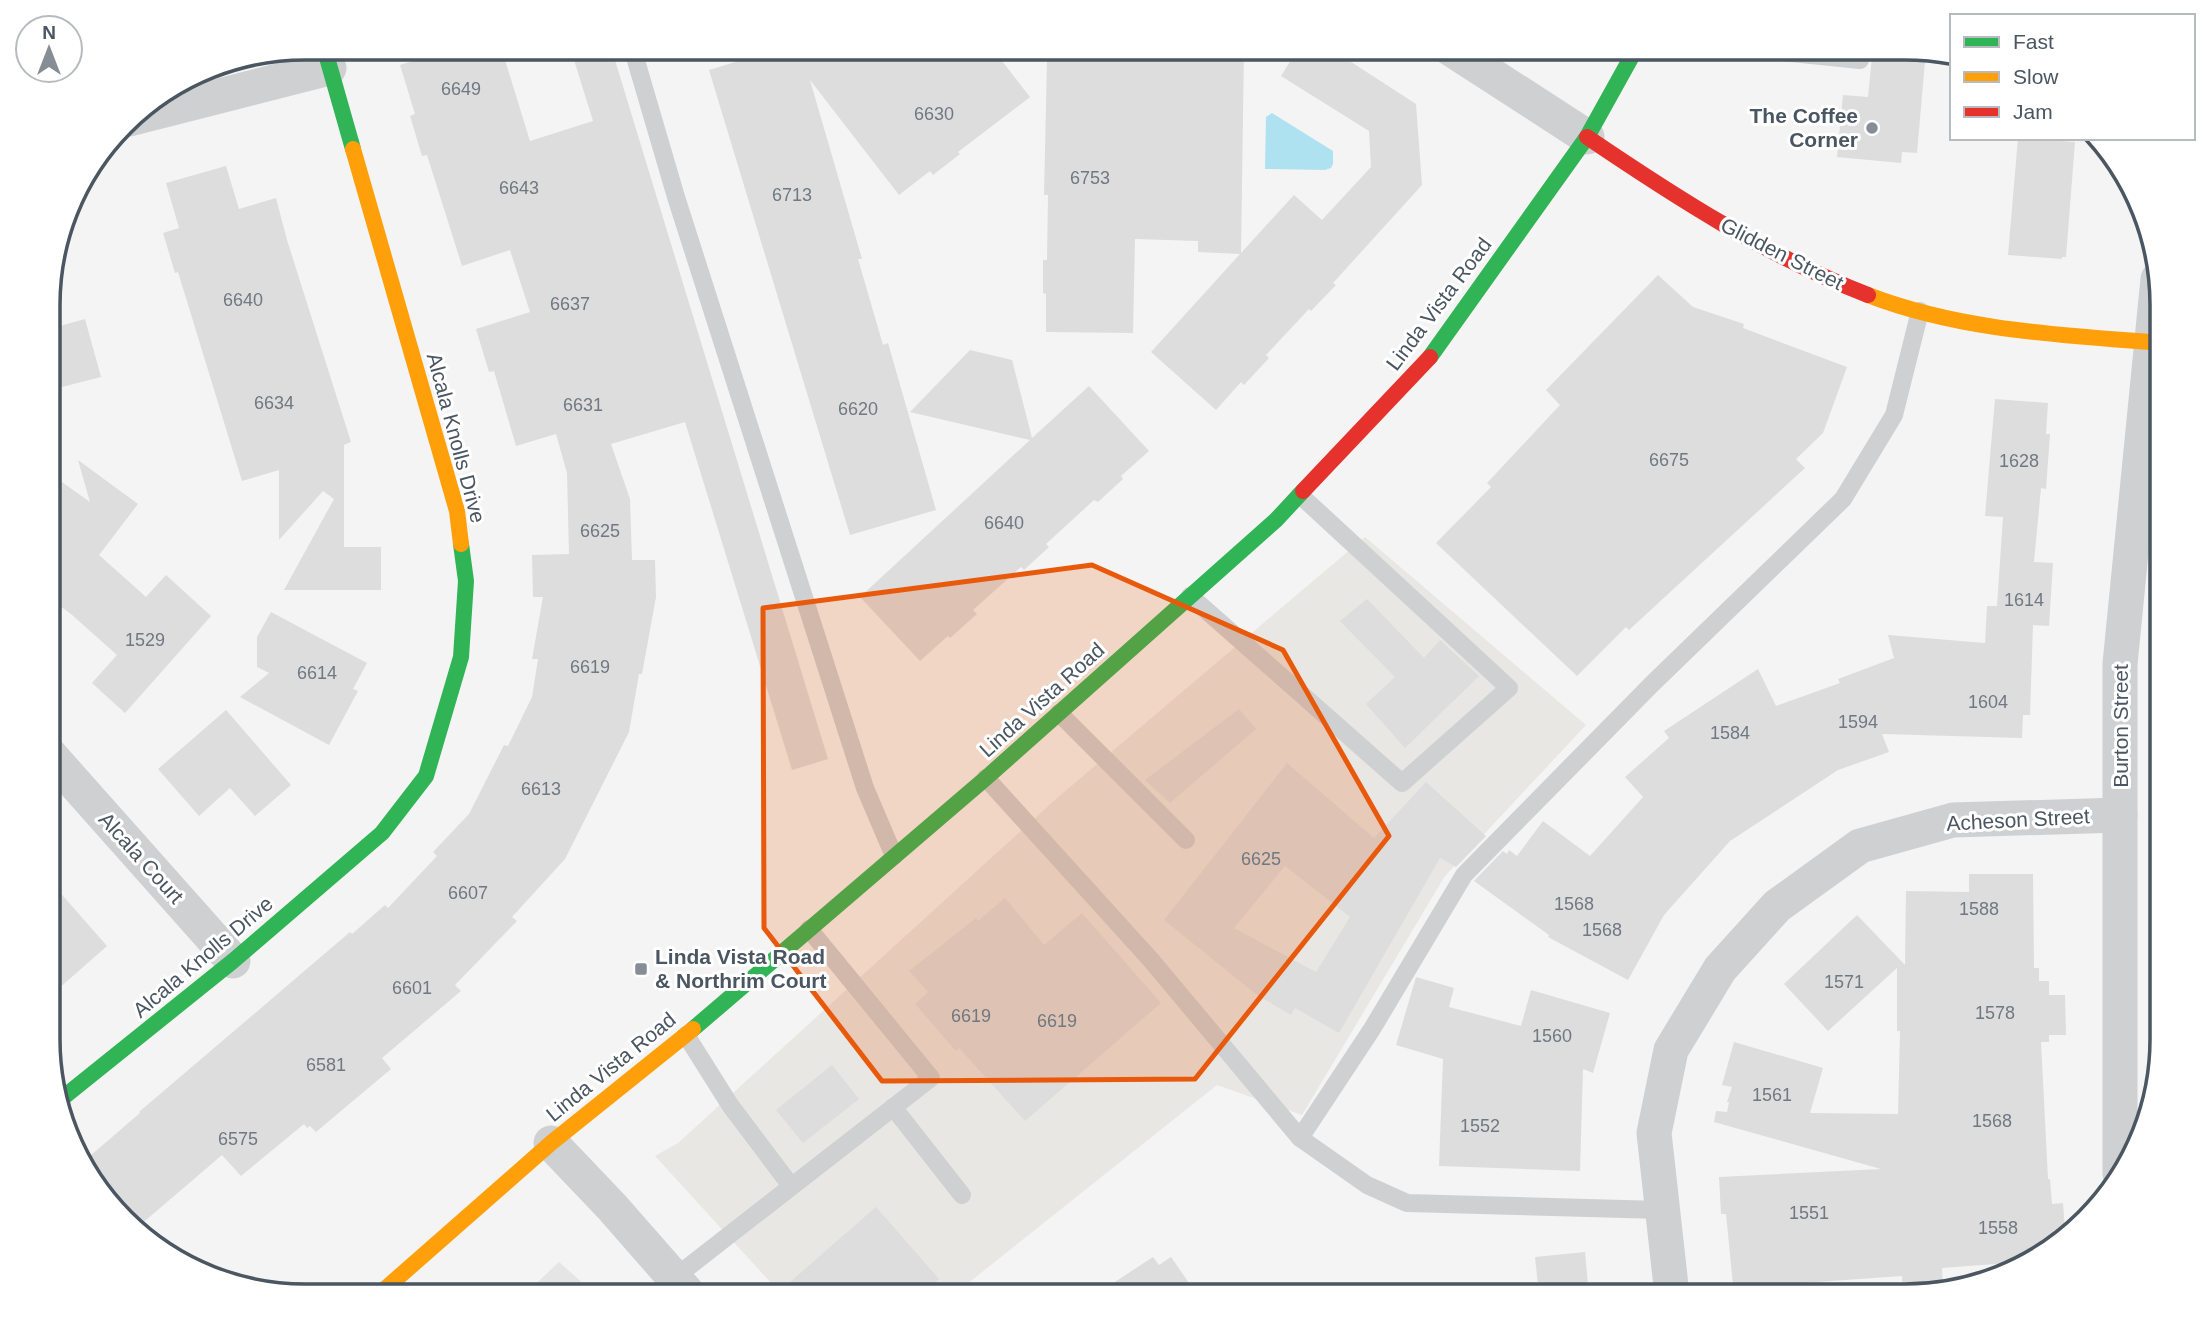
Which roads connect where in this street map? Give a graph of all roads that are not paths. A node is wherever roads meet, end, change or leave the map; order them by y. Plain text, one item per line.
1 (317, 60) edge
2 (328, 60) edge
3 (636, 60) edge
4 (1468, 60) edge
5 (1630, 60) edge
6 (155, 110) edge
7 (1587, 136) junction
8 (1920, 311) junction
9 (2149, 342) edge
10 (2149, 412) edge
11 (1300, 495) junction
12 (1190, 596) junction
13 (1059, 713) junction
14 (60, 766) edge
15 (986, 778) junction
16 (2120, 815) junction
17 (1186, 840) dead end
18 (894, 856) junction
19 (809, 929) junction
20 (233, 961) junction
21 (686, 1035) junction
22 (67, 1095) edge
23 (893, 1107) junction
24 (1300, 1138) junction
25 (551, 1143) junction
26 (2120, 1155) edge
27 (791, 1186) junction
28 (962, 1195) dead end
29 (1661, 1210) junction
30 (1670, 1283) edge
31 (391, 1284) edge
32 (679, 1284) edge
33 (685, 1284) edge

1 - 6 street
2 - 20 street, Alcala Knolls Drive
3 - 18 lane
4 - 7 street, Glidden Street
5 - 7 street, Linda Vista Road
7 - 8 street, Glidden Street
7 - 11 street, Linda Vista Road
8 - 9 street, Glidden Street
8 - 24 lane
10 - 16 street, Burton Street
11 - 12 street, Linda Vista Road
11 - 12 lane
12 - 13 street, Linda Vista Road
13 - 15 street, Linda Vista Road
13 - 17 lane
14 - 20 street, Alcala Court
15 - 18 street, Linda Vista Road
15 - 24 lane
16 - 26 street, Burton Street
16 - 29 street, Acheson Street
18 - 19 street, Linda Vista Road
19 - 21 street, Linda Vista Road
19 - 23 lane
20 - 22 street, Alcala Knolls Drive
21 - 25 street, Linda Vista Road
21 - 27 lane
23 - 27 lane
23 - 28 lane
24 - 29 lane
25 - 31 street, Linda Vista Road
25 - 32 street
27 - 33 lane
29 - 30 street, Acheson Street

